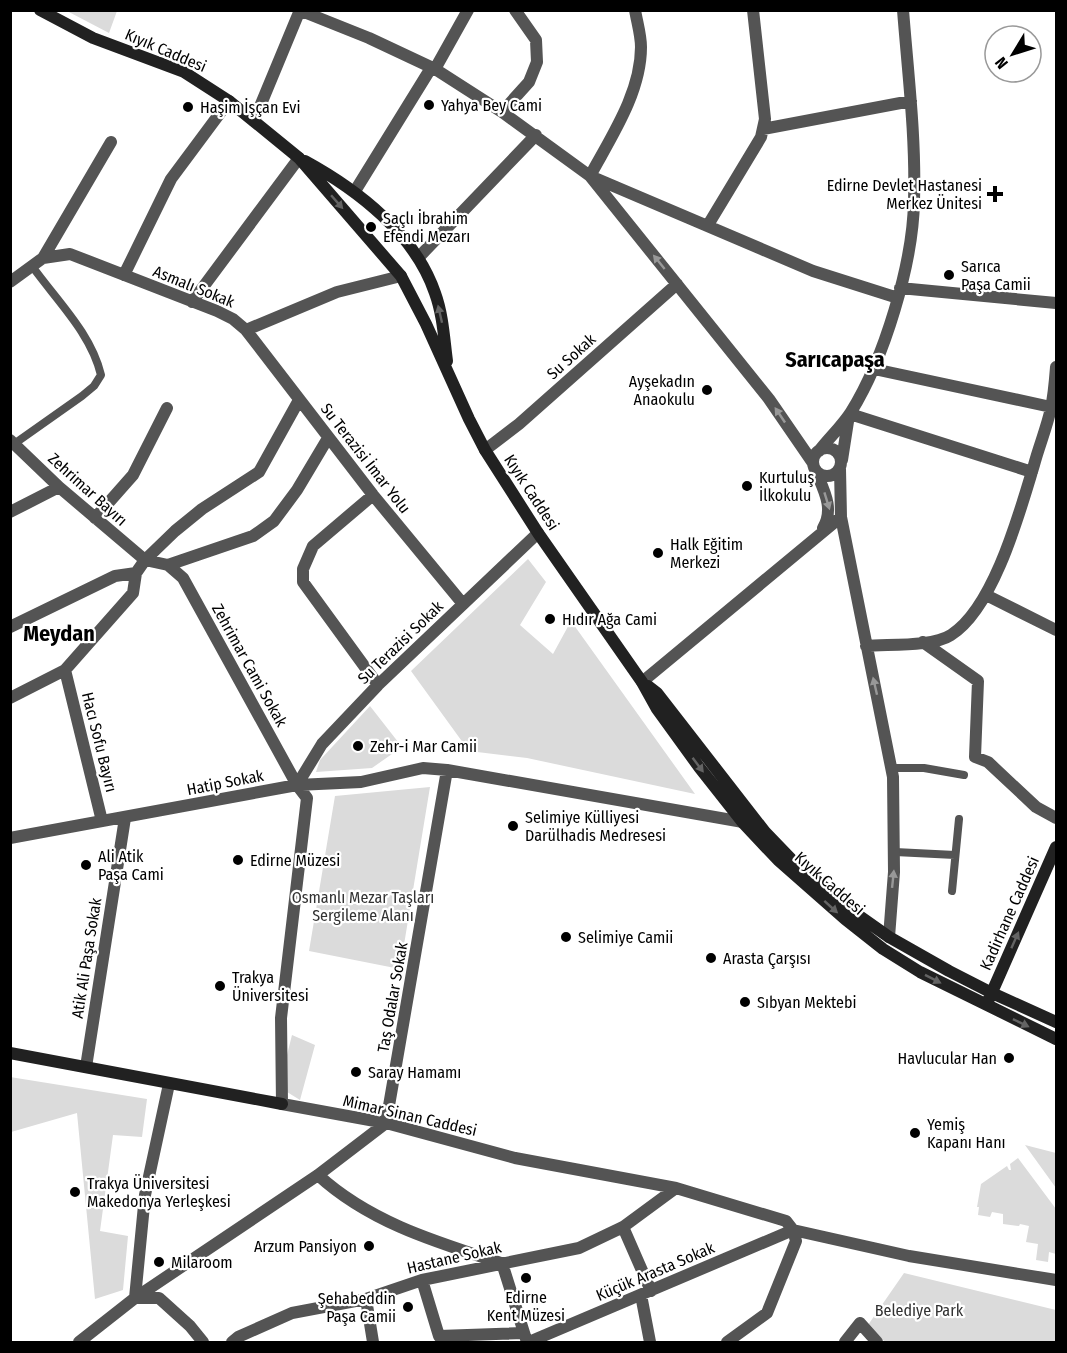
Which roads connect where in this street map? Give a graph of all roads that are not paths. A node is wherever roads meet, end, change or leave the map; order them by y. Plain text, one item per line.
1 (40, 10) edge
2 (468, 10) edge
3 (515, 10) edge
4 (635, 10) edge
5 (753, 10) edge
6 (903, 10) edge
7 (299, 11) edge
8 (433, 68) junction
9 (229, 101) junction
10 (911, 101) junction
11 (502, 112) junction
12 (254, 121) junction
13 (763, 129) junction
14 (536, 135) junction
15 (111, 142) dead end
16 (299, 158) junction
17 (590, 176) junction
18 (355, 191) junction
19 (708, 225) junction
20 (419, 257) junction
21 (43, 258) junction
22 (32, 266) junction
23 (124, 275) junction
24 (401, 276) junction
25 (10, 282) edge
26 (677, 284) junction
27 (899, 293) junction
28 (192, 302) junction
29 (1056, 303) edge
30 (246, 330) junction
31 (1056, 367) edge
32 (874, 369) junction
33 (448, 372) junction
34 (298, 400) junction
35 (1051, 407) junction
36 (167, 408) dead end
37 (850, 414) junction
38 (328, 438) junction
39 (12, 442) edge
40 (485, 450) junction
41 (819, 451) junction
42 (841, 465) junction
43 (814, 466) junction
44 (1032, 472) junction
45 (59, 487) junction
46 (373, 495) junction
47 (10, 512) edge
48 (841, 517) junction
49 (94, 518) junction
50 (538, 533) junction
51 (820, 534) junction
52 (145, 561) junction
53 (168, 566) junction
54 (136, 573) junction
55 (986, 595) junction
56 (463, 604) junction
57 (10, 627) edge
58 (1056, 630) edge
59 (923, 642) junction
60 (866, 646) junction
61 (65, 670) junction
62 (642, 682) junction
63 (378, 685) junction
64 (10, 698) edge
65 (892, 768) junction
66 (447, 770) junction
67 (964, 775) dead end
68 (297, 785) junction
69 (125, 818) junction
70 (959, 819) dead end
71 (1056, 819) edge
72 (102, 821) junction
73 (743, 822) junction
74 (10, 838) edge
75 (1056, 847) edge
76 (895, 852) junction
77 (955, 855) junction
78 (952, 891) dead end
79 (886, 943) junction
80 (992, 993) junction
81 (987, 1006) junction
82 (1056, 1022) edge
83 (1056, 1040) edge
84 (10, 1053) edge
85 (86, 1067) junction
86 (169, 1084) junction
87 (282, 1104) junction
88 (386, 1123) junction
89 (318, 1175) junction
90 (676, 1188) junction
91 (623, 1227) junction
92 (793, 1230) junction
93 (502, 1263) junction
94 (422, 1280) junction
95 (1056, 1280) edge
96 (646, 1293) junction
97 (135, 1298) junction
98 (366, 1299) junction
99 (252, 1338) edge
100 (527, 1339) edge
101 (79, 1342) edge
102 (204, 1342) edge
103 (232, 1342) edge
104 (373, 1342) edge
105 (650, 1342) edge
106 (727, 1342) edge
107 (845, 1342) edge
108 (877, 1342) edge

1 - 9 main road, Kıyık Caddesi
2 - 8 street
3 - 11 street
4 - 17 street
5 - 13 street
6 - 10 street
7 - 8 street
7 - 12 street
8 - 11 street
8 - 18 street
9 - 12 main road, Kıyık Caddesi
9 - 23 street
10 - 13 street
10 - 27 street
11 - 14 street
12 - 16 main road, Kıyık Caddesi
13 - 19 street
14 - 17 street
14 - 20 street
15 - 21 street
16 - 18 main road, Kıyık Caddesi
16 -> 24 main road, Kıyık Caddesi
16 - 28 street
17 - 19 street
26 -> 17 street
18 - 20 main road, Kıyık Caddesi
19 - 27 street
33 -> 20 main road, Kıyık Caddesi
21 - 22 street
21 - 23 street, Asmalı Sokak
22 - 25 street
22 - 39 lane
23 - 28 street, Asmalı Sokak
24 - 30 street, Asmalı Sokak
24 - 33 main road, Kıyık Caddesi
26 - 40 street, Su Sokak
43 -> 26 street
27 - 29 street
27 - 32 street
28 - 30 street, Asmalı Sokak
30 - 34 street, Su Terazisi İmar Yolu
31 - 35 street
32 - 35 street
32 - 37 street
33 - 40 main road, Kıyık Caddesi
34 - 38 street, Su Terazisi İmar Yolu
34 - 52 street
35 - 44 street
36 - 49 street
37 - 41 street
37 - 42 street
37 - 44 street
38 - 46 street, Su Terazisi İmar Yolu
38 - 53 street
39 - 45 street, Zehrimar Bayırı
40 - 50 main road, Kıyık Caddesi
41 - 42 street
41 - 43 street
42 - 43 street
42 - 48 street
43 -> 51 street
44 - 55 street
45 - 47 street
45 - 49 street, Zehrimar Bayırı
46 - 56 street, Su Terazisi İmar Yolu
46 - 63 street
48 - 51 street
48 - 60 street
49 - 52 street, Zehrimar Bayırı
50 - 56 street, Su Terazisi Sokak
50 - 62 main road, Kıyık Caddesi
51 - 62 street
52 - 53 street
52 - 54 street
53 - 68 street, Zehrimar Cami Sokak
54 - 57 street
54 - 61 street
55 - 58 street
55 - 59 street
56 - 63 street, Su Terazisi Sokak
59 - 60 street
59 - 71 street
65 -> 60 street
61 - 64 street
61 - 72 street, Hacı Sofu Bayırı
62 -> 73 main road, Kıyık Caddesi
62 - 79 main road, Kıyık Caddesi
63 - 68 street, Su Terazisi Sokak
65 - 67 lane
65 - 76 street
66 - 68 street, Hatip Sokak
66 - 73 street, Hatip Sokak
66 - 88 street, Taş Odalar Sokak
68 - 69 street, Hatip Sokak
68 - 87 street, Zehrimar Cami Sokak
69 - 72 street, Hatip Sokak
69 - 85 street, Atik Ali Paşa Sokak
70 - 77 lane
72 - 74 street, Hatip Sokak
73 -> 79 main road, Kıyık Caddesi
80 -> 75 main road, Kadirhane Caddesi
76 - 77 lane
79 -> 76 street
77 - 78 lane
79 - 80 main road, Kıyık Caddesi
79 -> 81 main road, Kıyık Caddesi
80 - 81 main road, Kadirhane Caddesi
80 - 82 main road, Kıyık Caddesi
81 -> 83 main road, Kıyık Caddesi
84 - 85 main road, Mimar Sinan Caddesi
85 - 86 main road, Mimar Sinan Caddesi
86 - 87 main road, Mimar Sinan Caddesi
86 - 97 street
87 - 88 street, Mimar Sinan Caddesi
88 - 89 street
88 - 90 street, Mimar Sinan Caddesi
89 - 93 street
89 - 97 street
90 - 91 street, Hastane Sokak
90 - 92 street, Mimar Sinan Caddesi
91 - 93 street, Hastane Sokak
91 - 96 street
92 - 95 street, Mimar Sinan Caddesi
92 - 96 street, Küçük Arasta Sokak
92 - 106 street
93 - 94 street, Hastane Sokak
93 - 100 street
94 - 98 street, Hastane Sokak
94 - 100 street
96 - 100 street, Küçük Arasta Sokak
96 - 105 street
97 - 101 street
97 - 102 street
98 - 99 street, Hastane Sokak
98 - 104 street
99 - 103 street, Hastane Sokak
107 - 108 street

